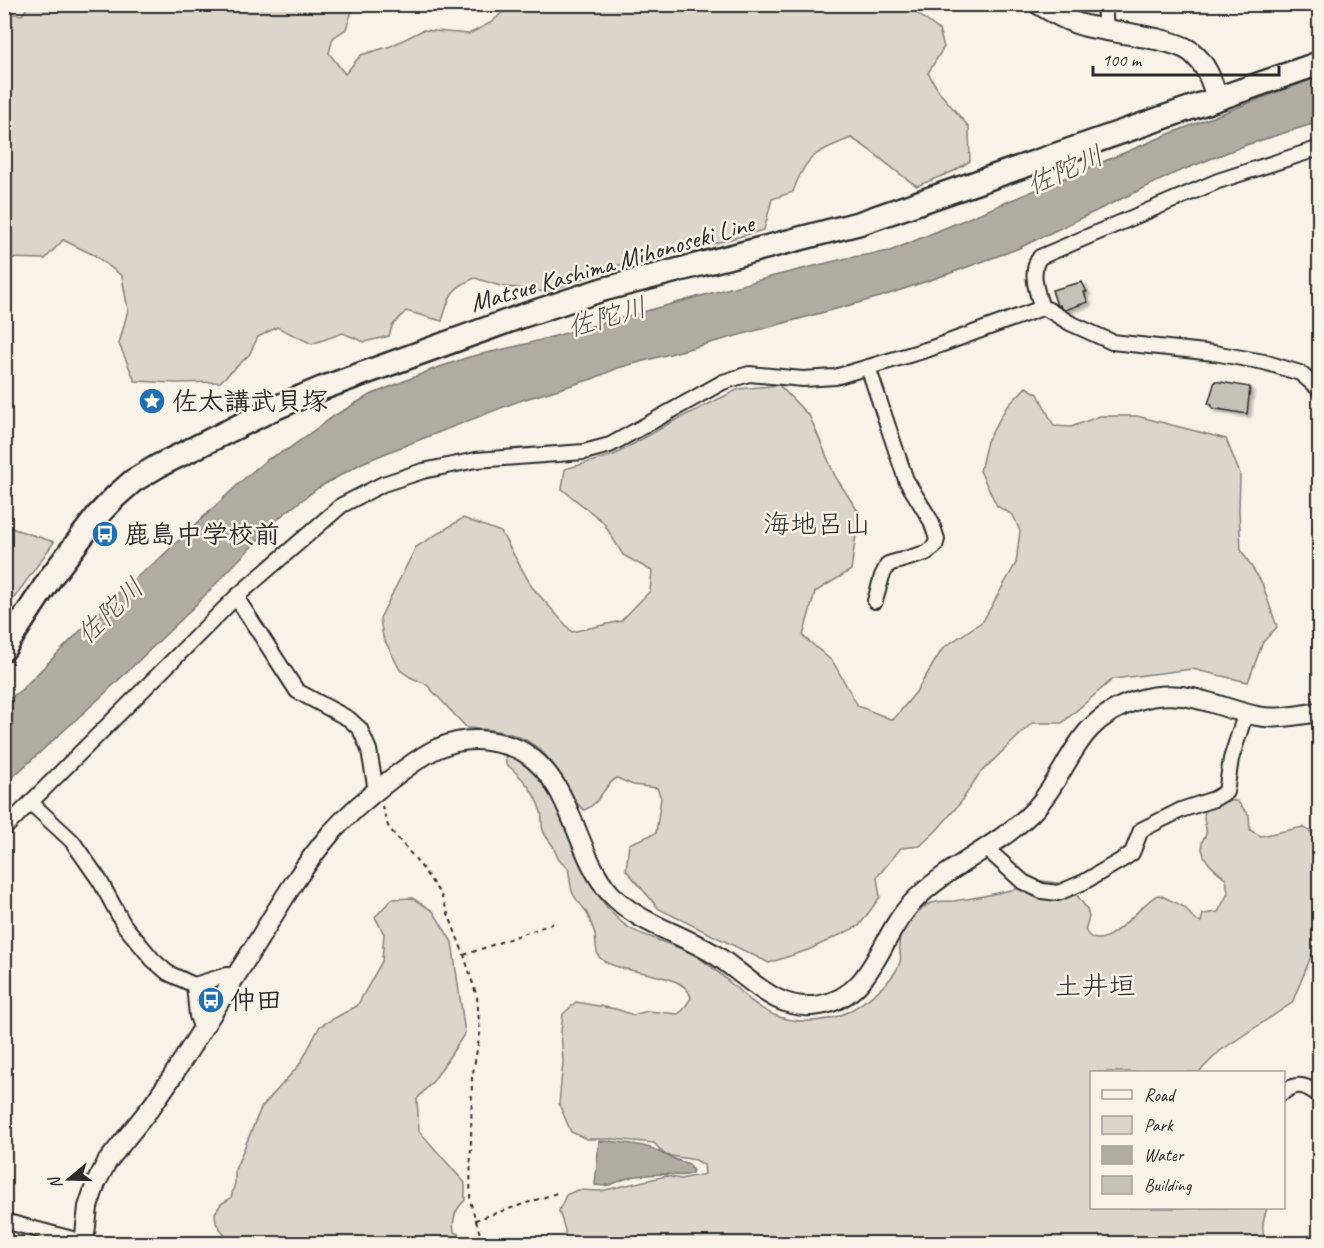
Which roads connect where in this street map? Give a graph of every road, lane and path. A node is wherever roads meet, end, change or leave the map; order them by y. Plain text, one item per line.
1 (1039, 4) edge
2 (1104, 4) edge
3 (1106, 30) junction
4 (1320, 63) edge
5 (1217, 99) junction
6 (1320, 148) edge
7 (1042, 308) junction
8 (868, 367) junction
9 (1320, 390) edge
10 (236, 597) junction
11 (875, 601) dead end
12 (4, 649) edge
13 (1246, 712) junction
14 (1320, 712) edge
15 (376, 791) junction
16 (31, 803) junction
17 (4, 829) edge
18 (986, 848) junction
19 (555, 923) dead end
20 (464, 955) junction
21 (236, 976) junction
22 (194, 985) junction
23 (202, 1029) junction
24 (1285, 1091) edge
25 (1320, 1096) edge
26 (557, 1193) dead end
27 (475, 1220) junction
28 (4, 1221) edge
29 (84, 1243) edge
30 (483, 1244) edge

1 - 3 main road
2 - 3 street
3 - 5 main road
4 - 5 main road, Matsue Kashima Mihonoseki Line
5 - 12 main road, Matsue Kashima Mihonoseki Line
6 - 7 street
7 - 8 street
7 - 9 street
8 - 10 street
8 - 11 street
10 - 15 street
10 - 16 street
13 - 14 street
13 - 18 street
13 - 18 street
15 - 18 street
15 - 20 path
15 - 21 street
16 - 17 street
16 - 22 street
19 - 20 path
20 - 27 path
21 - 22 street
21 - 23 street
22 - 23 street
23 - 29 street
24 - 25 street
26 - 27 path
27 - 30 path
28 - 29 street

